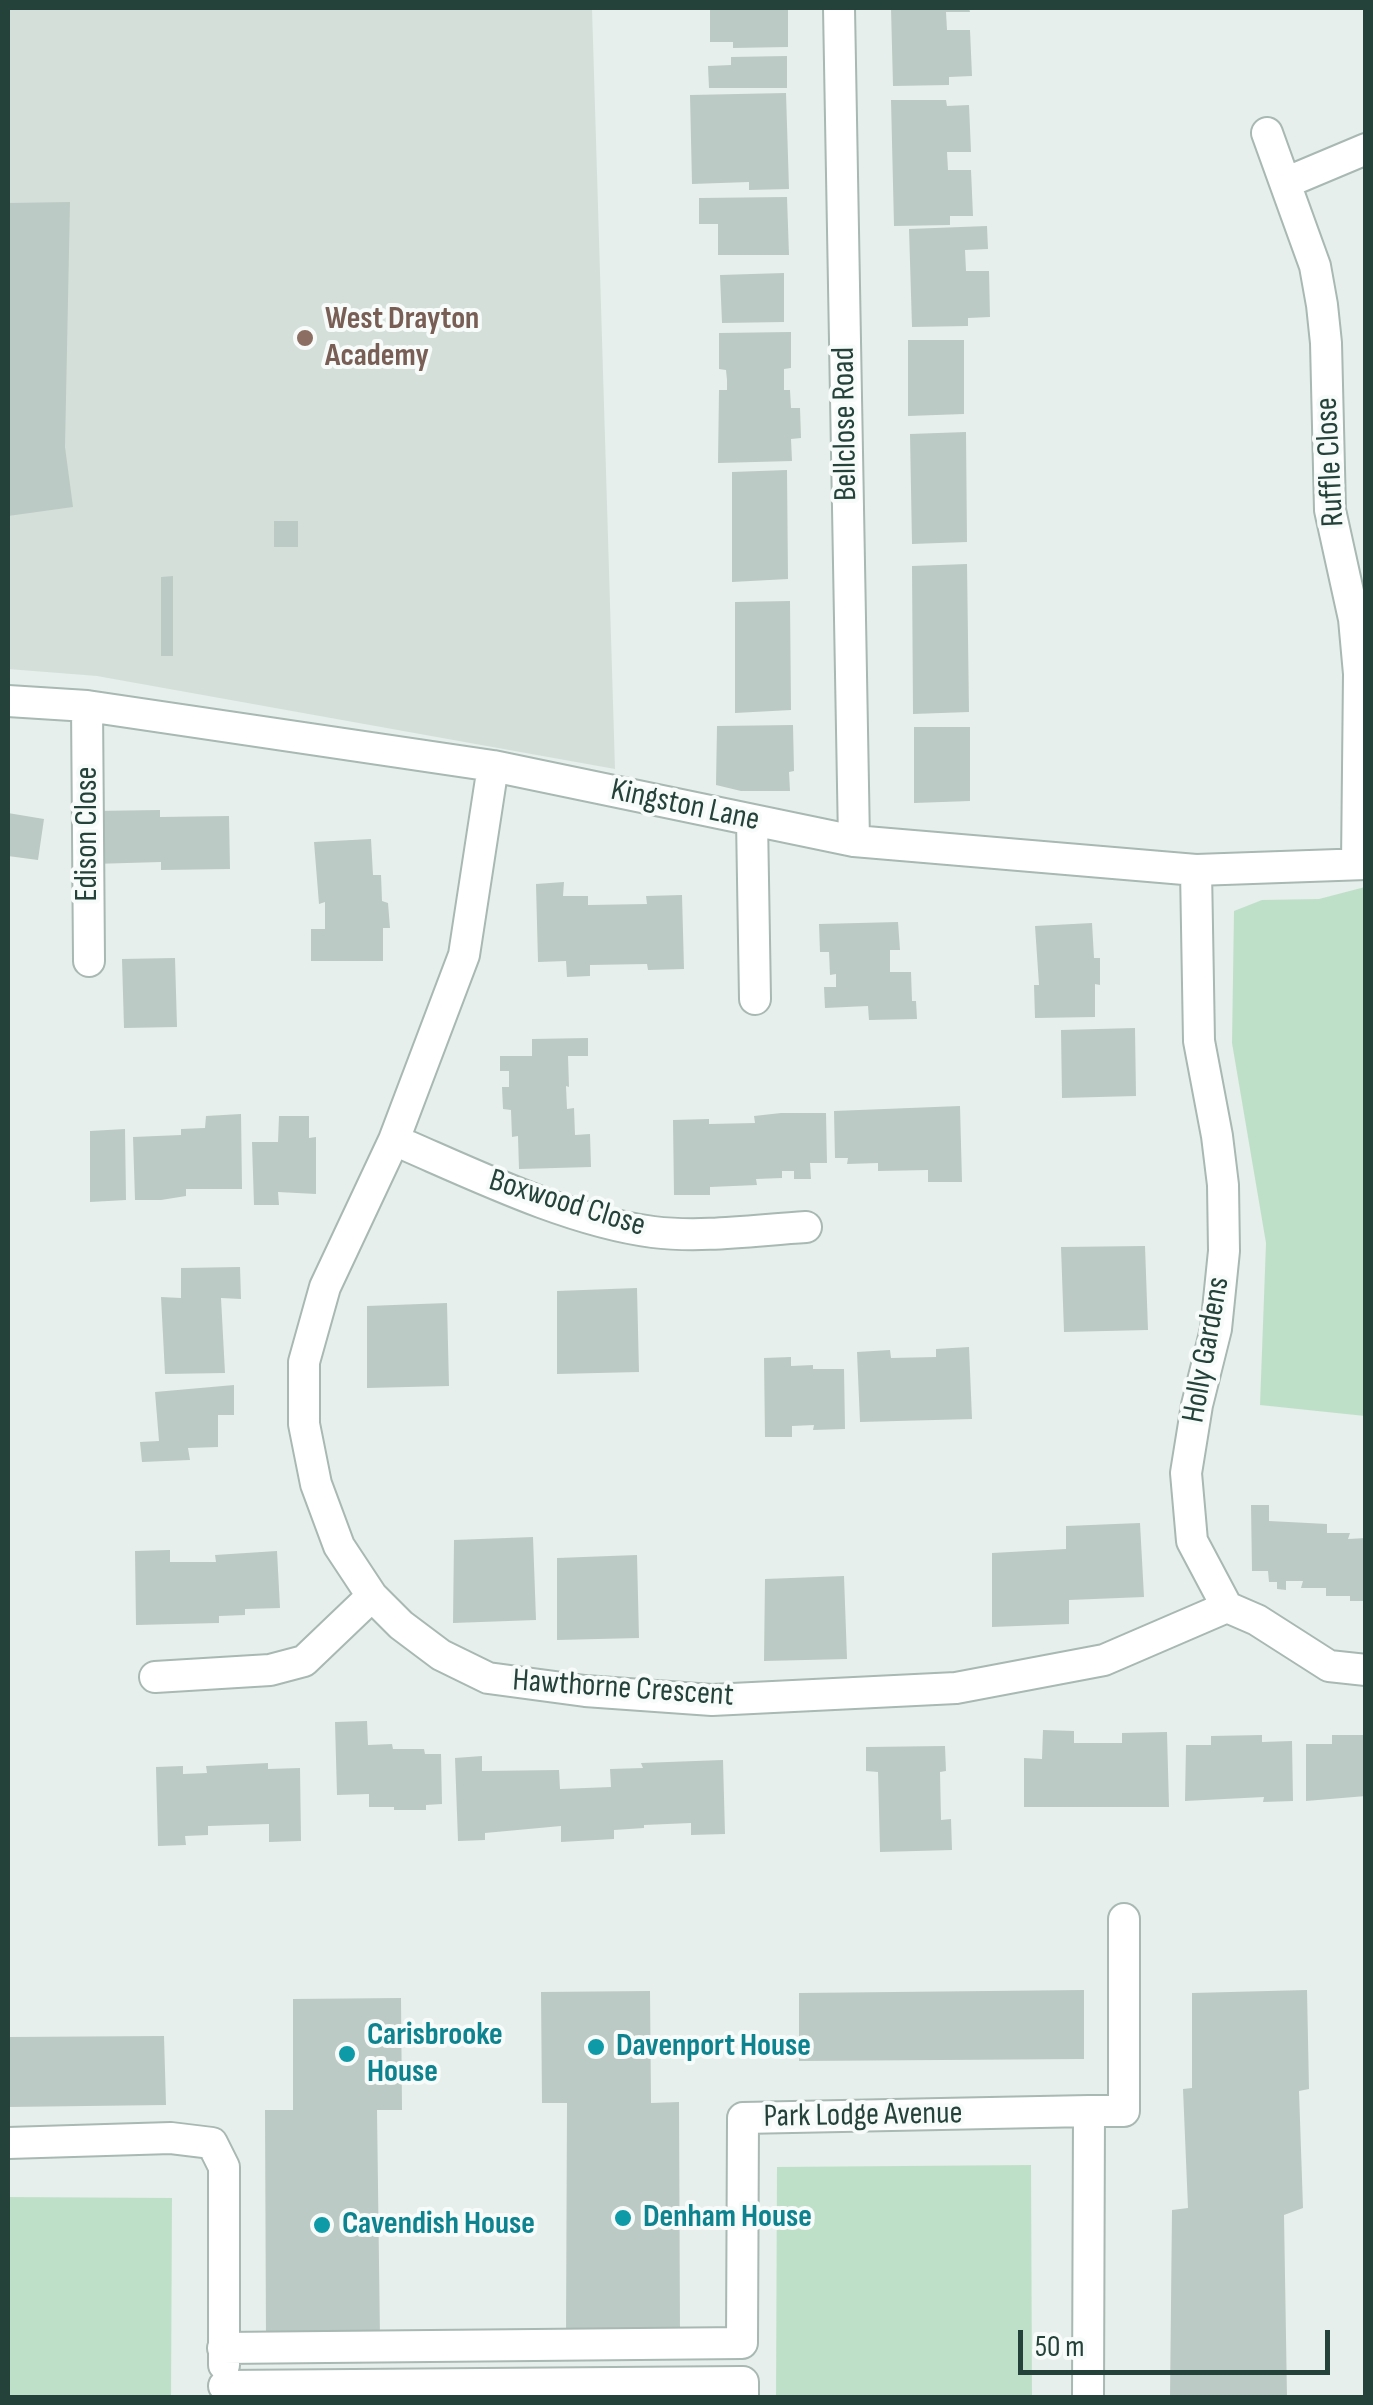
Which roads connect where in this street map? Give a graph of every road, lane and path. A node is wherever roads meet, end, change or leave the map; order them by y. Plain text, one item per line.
1 (839, 8) edge
2 (1267, 133) dead end
3 (1366, 149) edge
4 (1285, 183) junction
5 (8, 701) edge
6 (86, 706) junction
7 (493, 766) junction
8 (752, 820) junction
9 (854, 841) junction
10 (1361, 864) edge
11 (1196, 870) junction
12 (88, 961) dead end
13 (754, 999) dead end
14 (394, 1140) junction
15 (806, 1227) dead end
16 (372, 1596) junction
17 (1227, 1606) junction
18 (1366, 1670) edge
19 (155, 1677) dead end
20 (1124, 1919) dead end
21 (1089, 2111) junction
22 (8, 2143) edge
23 (742, 2343) junction
24 (223, 2348) junction
25 (395, 2348) junction
26 (743, 2390) edge
27 (394, 2391) edge
28 (224, 2392) edge
29 (1088, 2398) edge

1 - 9 street, Bellclose Road
2 - 4 street, Ruffle Close
3 - 4 street
4 - 10 street, Ruffle Close
5 - 6 street, Kingston Lane
6 - 7 street, Kingston Lane
6 - 12 street, Edison Close
7 - 8 street, Kingston Lane
7 - 14 street, Hawthorne Crescent
8 - 9 street, Kingston Lane
8 - 13 street
9 - 11 street, Kingston Lane
10 - 11 street, Kingston Lane
11 - 17 street, Holly Gardens
14 - 15 street, Boxwood Close
14 - 16 street, Hawthorne Crescent
16 - 17 street, Hawthorne Crescent
16 - 19 street
17 - 18 street
20 - 21 street, Park Lodge Avenue
21 - 23 street, Park Lodge Avenue
21 - 29 street
22 - 24 street, Park Lodge Avenue
23 - 25 street
23 - 26 street, Park Lodge Avenue
24 - 25 street
24 - 28 street, Park Lodge Avenue
25 - 27 street
26 - 27 street, Park Lodge Avenue
27 - 28 street, Park Lodge Avenue

